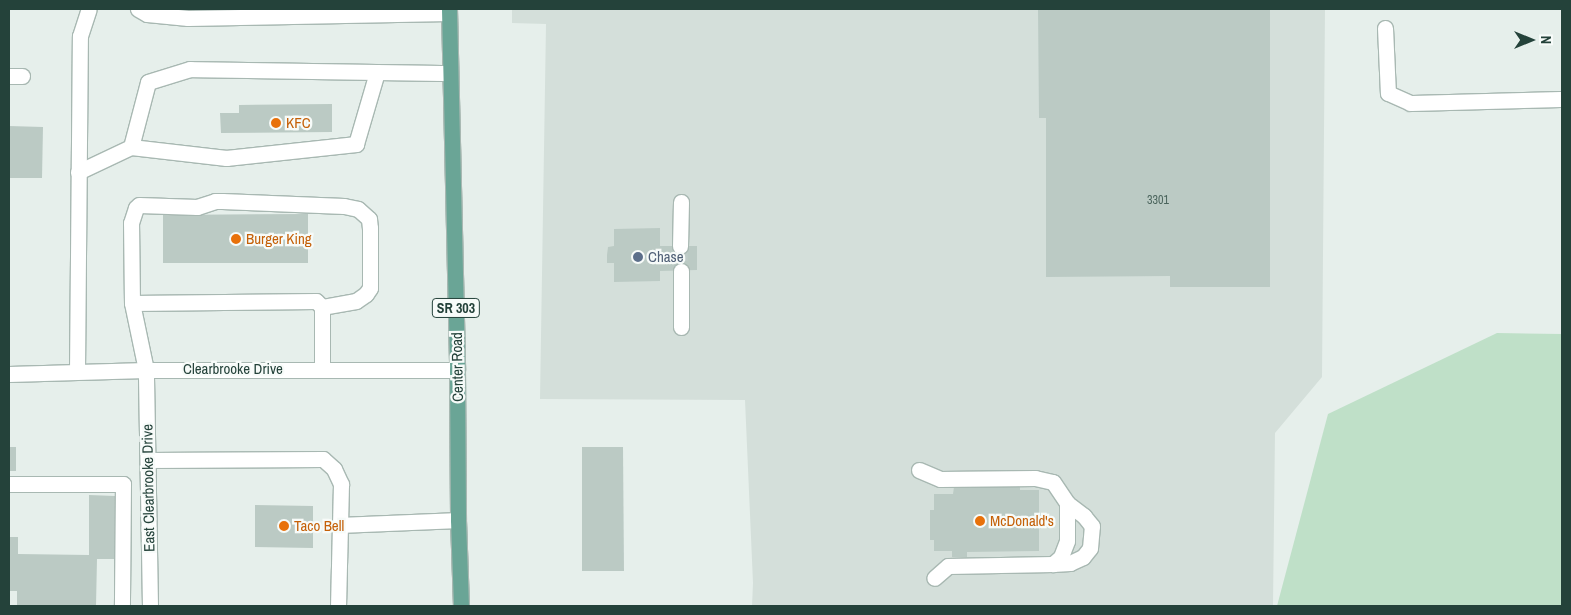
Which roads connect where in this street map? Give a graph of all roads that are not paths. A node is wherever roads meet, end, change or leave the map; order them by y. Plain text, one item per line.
1 (88, 9) edge
2 (138, 9) edge
3 (449, 11) edge
4 (1385, 28) dead end
5 (377, 72) junction
6 (450, 73) junction
7 (1562, 99) edge
8 (131, 147) junction
9 (78, 172) junction
10 (681, 202) dead end
11 (680, 246) tunnel mouth
12 (681, 271) tunnel mouth
13 (132, 303) junction
14 (322, 307) junction
15 (681, 327) dead end
16 (322, 369) junction
17 (146, 370) junction
18 (457, 370) junction
19 (76, 371) junction
20 (9, 374) edge
21 (149, 460) junction
22 (919, 470) dead end
23 (9, 484) edge
24 (1067, 504) junction
25 (458, 520) junction
26 (340, 525) junction
27 (1053, 564) junction
28 (934, 578) dead end
29 (122, 606) edge
30 (150, 606) edge
31 (338, 606) edge
32 (461, 606) edge

1 - 9 street
2 - 3 street
3 - 6 main road, Center Road / SR 303
4 - 7 street
5 - 6 street
5 - 8 street
5 - 8 street
6 - 18 main road, Center Road / SR 303
8 - 9 street
9 - 19 street
10 - 11 street
12 - 15 street
13 - 14 street
13 - 14 street, East Clearbrooke Drive
13 - 17 street, East Clearbrooke Drive
14 - 16 street
16 - 17 street, Clearbrooke Drive
16 - 18 street, Clearbrooke Drive
17 - 19 street, Clearbrooke Drive
17 - 21 street, East Clearbrooke Drive
18 - 25 main road, Center Road / SR 303
19 - 20 street, Clearbrooke Drive
21 - 26 street
21 - 30 street, East Clearbrooke Drive
22 - 24 street
23 - 29 street
24 - 27 street
24 - 27 street
25 - 26 street
25 - 32 main road, Center Road / SR 303
26 - 31 street
27 - 28 street

